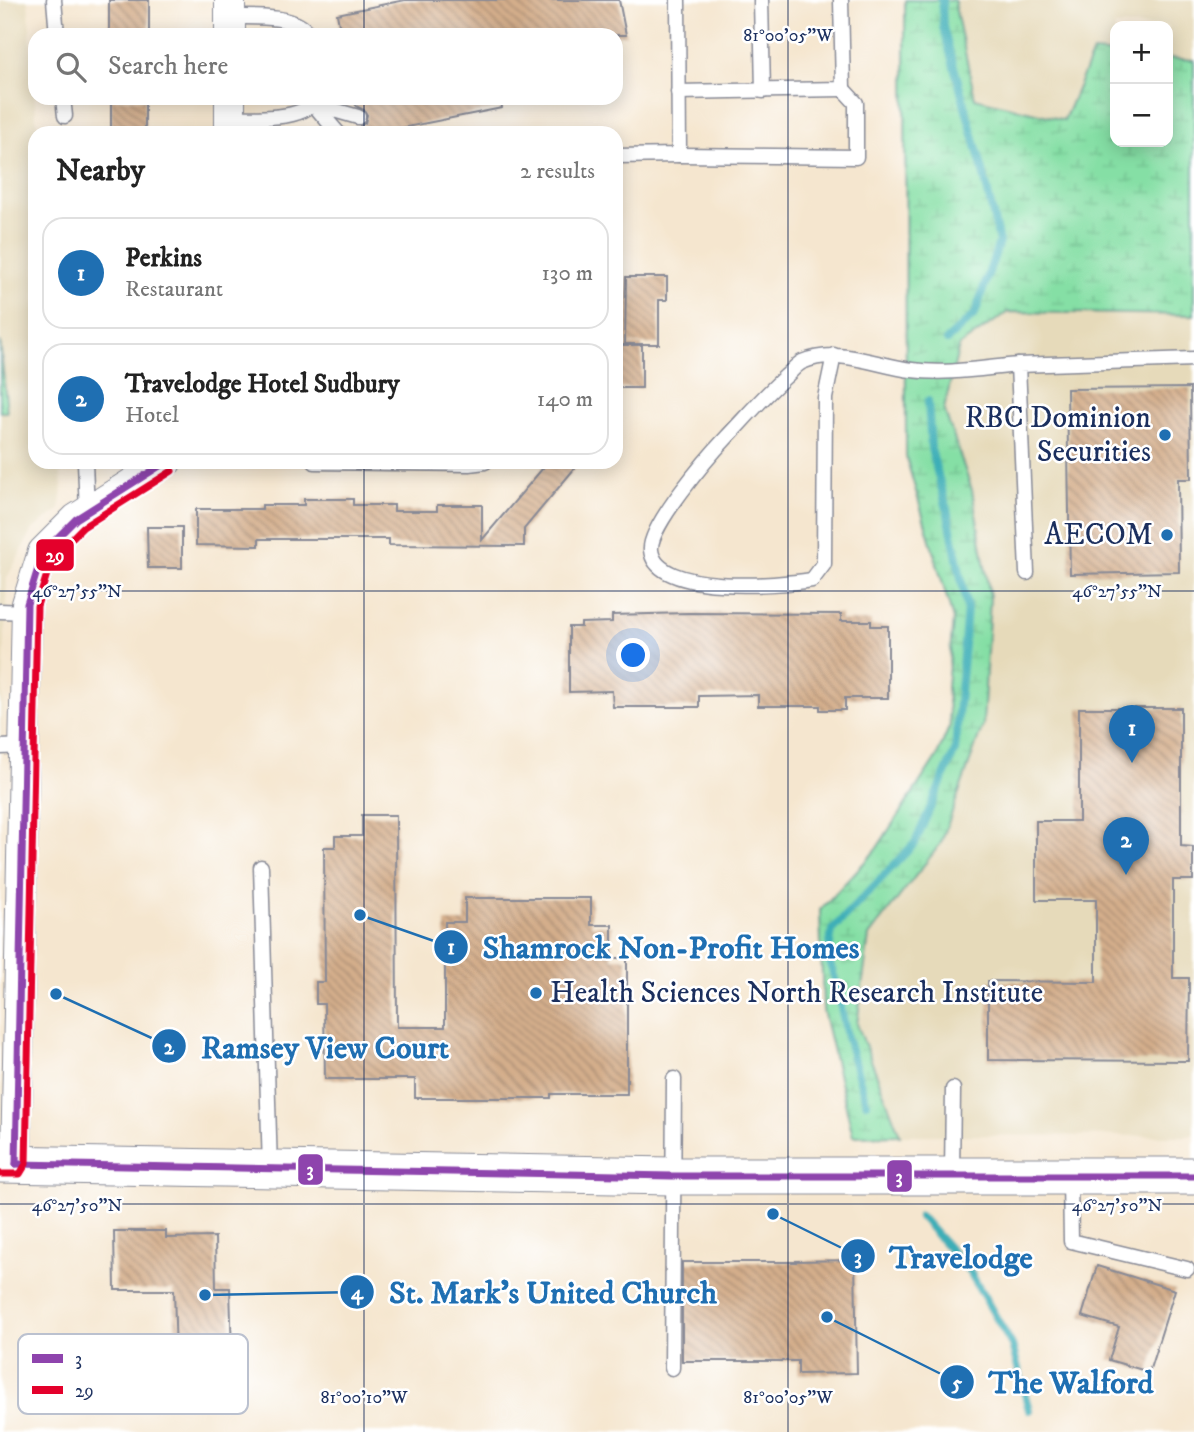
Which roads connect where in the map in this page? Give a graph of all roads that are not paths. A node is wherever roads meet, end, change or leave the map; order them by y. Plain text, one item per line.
1 (54, 0) edge
2 (678, 0) edge
3 (761, 0) edge
4 (841, 0) edge
5 (230, 17) edge
6 (56, 28) edge
7 (303, 28) edge
8 (843, 89) junction
9 (763, 91) junction
10 (678, 92) junction
11 (64, 105) edge
12 (310, 105) edge
13 (317, 105) edge
14 (325, 105) edge
15 (65, 116) dead end
16 (230, 116) edge
17 (358, 117) dead end
18 (333, 126) edge
19 (678, 155) junction
20 (623, 156) edge
21 (834, 355) junction
22 (1194, 359) edge
23 (1018, 365) junction
24 (85, 469) edge
25 (155, 469) edge
26 (87, 512) junction
27 (1027, 573) dead end
28 (13, 611) edge
29 (12, 747) edge
30 (261, 867) dead end
31 (674, 1079) dead end
32 (953, 1089) dead end
33 (8, 1164) edge
34 (270, 1170) junction
35 (672, 1176) junction
36 (952, 1176) junction
37 (1070, 1176) junction
38 (1194, 1176) edge
39 (1187, 1269) dead end
40 (672, 1368) dead end

1 - 6 lane
2 - 10 lane
3 - 9 lane
4 - 8 lane
5 - 7 lane
8 - 9 lane
8 - 19 lane
9 - 10 lane
10 - 19 lane
11 - 15 lane
12 - 16 lane
13 - 18 lane
14 - 17 lane
19 - 20 lane
21 - 21 lane
21 - 23 lane
22 - 23 lane
23 - 27 lane
24 - 26 lane
25 - 26 street
26 - 28 street
28 - 29 street
29 - 33 street
30 - 34 lane
31 - 35 lane
32 - 36 lane
33 - 34 street
34 - 35 street
35 - 36 street
35 - 40 lane
36 - 37 street
37 - 38 street
37 - 39 lane

